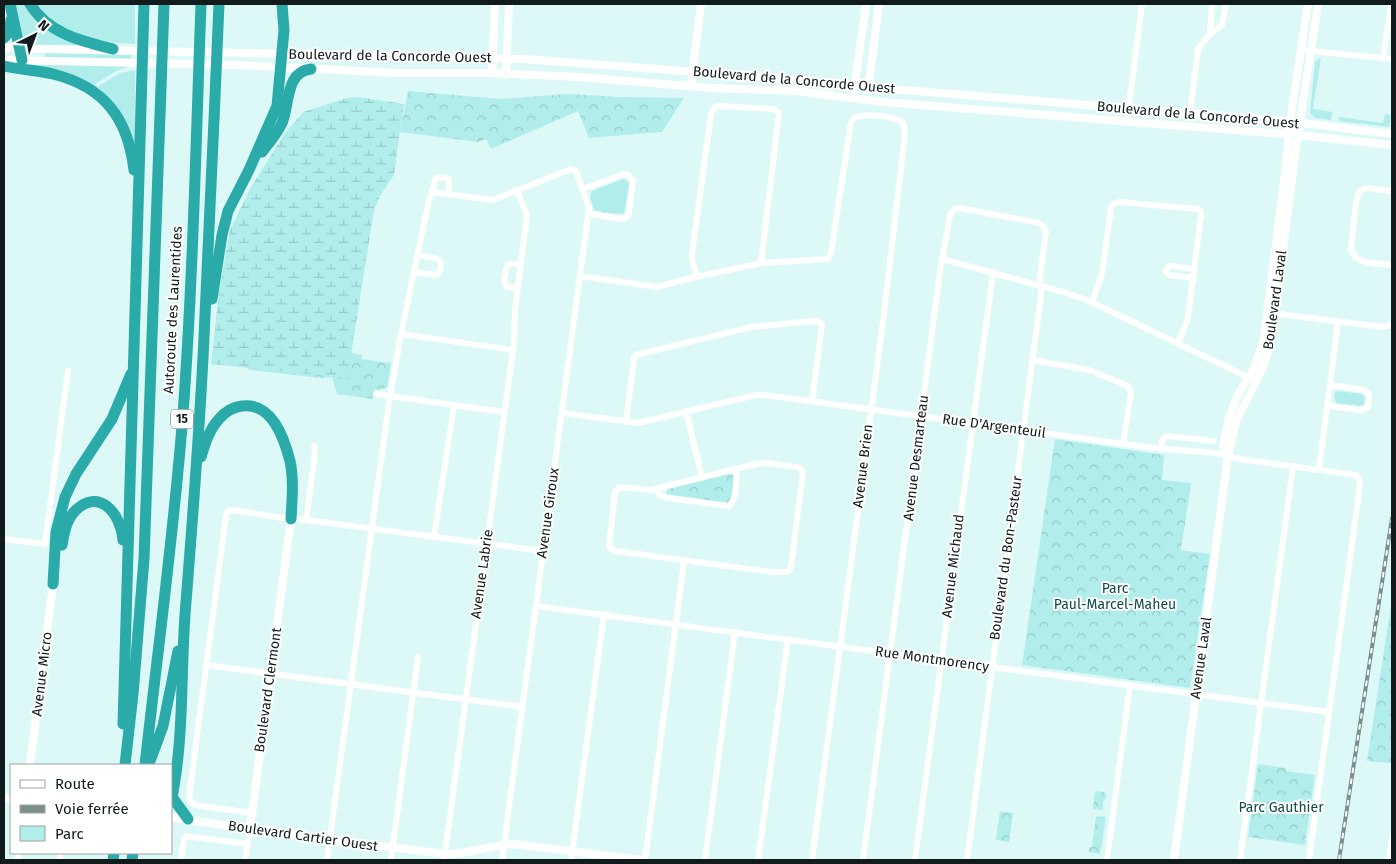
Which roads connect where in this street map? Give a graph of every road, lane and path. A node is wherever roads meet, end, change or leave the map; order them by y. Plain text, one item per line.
1 (30, 4) edge
2 (139, 4) edge
3 (144, 4) edge
4 (164, 4) edge
5 (201, 4) edge
6 (219, 4) edge
7 (282, 4) edge
8 (495, 4) edge
9 (509, 4) edge
10 (701, 4) edge
11 (866, 4) edge
12 (879, 4) edge
13 (1142, 4) edge
14 (1212, 4) edge
15 (1226, 4) edge
16 (1308, 4) edge
17 (1318, 4) edge
18 (1391, 4) edge
19 (11, 10) edge
20 (1210, 34) junction
21 (4, 38) edge
22 (143, 41) junction
23 (197, 47) junction
24 (4, 48) edge
25 (113, 49) junction
26 (1301, 50) junction
27 (1311, 51) junction
28 (21, 54) junction
29 (282, 54) junction
30 (493, 58) junction
31 (507, 58) junction
32 (1384, 58) junction
33 (4, 60) edge
34 (1392, 60) edge
35 (4, 66) edge
36 (281, 67) junction
37 (197, 68) junction
38 (311, 69) junction
39 (692, 72) junction
40 (492, 73) junction
41 (506, 74) junction
42 (691, 85) junction
43 (854, 86) junction
44 (868, 87) junction
45 (853, 97) junction
46 (867, 100) junction
47 (1128, 108) junction
48 (1190, 113) junction
49 (1127, 121) junction
50 (1290, 122) junction
51 (1300, 124) junction
52 (1392, 134) edge
53 (1294, 135) junction
54 (1392, 144) edge
55 (249, 170) junction
56 (517, 190) junction
57 (583, 190) junction
58 (1392, 191) edge
59 (432, 192) junction
60 (449, 194) junction
61 (139, 208) junction
62 (589, 214) junction
63 (418, 255) junction
64 (942, 259) junction
65 (761, 263) junction
66 (520, 264) junction
67 (1392, 265) edge
68 (1194, 269) junction
69 (414, 272) junction
70 (993, 272) junction
71 (580, 276) junction
72 (697, 276) junction
73 (1194, 278) junction
74 (1041, 286) junction
75 (517, 288) junction
76 (1092, 302) junction
77 (1271, 313) junction
78 (1338, 322) junction
79 (1392, 323) edge
80 (401, 334) junction
81 (204, 337) junction
82 (1178, 344) junction
83 (513, 350) junction
84 (1032, 360) junction
85 (134, 366) junction
86 (68, 371) dead end
87 (1253, 380) junction
88 (1330, 385) junction
89 (376, 394) dead end
90 (390, 396) junction
91 (812, 401) junction
92 (454, 405) junction
93 (1327, 406) junction
94 (870, 409) junction
95 (686, 411) junction
96 (503, 412) junction
97 (562, 414) junction
98 (921, 416) junction
99 (626, 422) junction
100 (972, 422) junction
101 (1023, 430) junction
102 (1214, 441) dead end
103 (1123, 444) junction
104 (314, 446) dead end
105 (1161, 448) junction
106 (1228, 456) junction
107 (1294, 466) junction
108 (196, 468) junction
109 (736, 468) junction
110 (1319, 470) junction
111 (702, 477) junction
112 (655, 489) junction
113 (291, 519) junction
114 (306, 520) junction
115 (372, 528) junction
116 (434, 537) junction
117 (4, 539) edge
118 (486, 543) junction
119 (543, 551) junction
120 (684, 561) junction
121 (54, 584) junction
122 (127, 596) junction
123 (536, 606) junction
124 (185, 614) junction
125 (604, 614) junction
126 (676, 624) junction
127 (735, 632) junction
128 (788, 639) junction
129 (840, 646) junction
130 (890, 653) junction
131 (418, 657) dead end
132 (941, 660) junction
133 (206, 665) junction
134 (992, 667) junction
135 (270, 673) junction
136 (350, 684) junction
137 (1130, 685) junction
138 (413, 692) junction
139 (1196, 694) junction
140 (466, 699) junction
141 (1262, 703) junction
142 (523, 707) junction
143 (1329, 712) junction
144 (30, 764) edge
145 (123, 764) edge
146 (123, 764) edge
147 (144, 764) edge
148 (148, 764) edge
149 (172, 799) edge
150 (252, 813) junction
151 (172, 817) edge
152 (188, 819) junction
153 (250, 829) junction
154 (1392, 836) edge
155 (330, 840) junction
156 (248, 844) junction
157 (504, 844) junction
158 (392, 848) junction
159 (573, 851) junction
160 (444, 857) edge
161 (181, 860) edge
162 (246, 860) edge
163 (327, 860) edge
164 (391, 860) edge
165 (502, 860) edge
166 (571, 860) edge
167 (644, 860) edge
168 (705, 860) edge
169 (758, 860) edge
170 (812, 860) edge
171 (863, 860) edge
172 (915, 860) edge
173 (967, 860) edge
174 (1106, 860) edge
175 (1174, 860) edge
176 (1240, 860) edge
177 (1308, 860) edge
178 (1389, 860) edge

1 - 25 highway
2 - 22 highway
3 - 22 highway
4 - 145 highway, Autoroute des Laurentides
5 - 23 highway, Autoroute des Laurentides / 15
6 - 81 highway
7 - 29 highway
8 - 30 street
9 - 31 street
10 - 39 street
11 - 43 street
12 - 44 street
13 - 47 street
14 - 20 street
15 - 20 street
16 - 26 street, Boulevard Laval
17 - 27 street, Boulevard Laval
18 - 32 street
19 - 21 highway
19 - 28 highway
20 - 48 street
22 - 61 highway
23 - 25 street, Boulevard de la Concorde Ouest
23 - 29 street, Boulevard de la Concorde Ouest
23 - 37 highway, Autoroute des Laurentides / 15
24 - 28 street
25 - 28 street, Boulevard de la Concorde Ouest
26 - 27 street
26 - 50 street, Boulevard Laval
27 - 32 street
27 - 51 street, Boulevard Laval
28 - 33 street
28 - 37 street, Boulevard de la Concorde Ouest
29 - 30 street, Boulevard de la Concorde Ouest
29 - 36 highway
30 - 31 street, Boulevard de la Concorde Ouest
30 - 40 street
31 - 39 street, Boulevard de la Concorde Ouest
31 - 41 street
32 - 34 street
35 - 61 highway
36 - 37 street, Boulevard de la Concorde Ouest
36 - 38 street, Boulevard de la Concorde Ouest
36 - 55 highway
37 - 147 highway, Autoroute des Laurentides / 15
38 - 40 street, Boulevard de la Concorde Ouest
38 - 55 highway
39 - 42 street
39 - 43 street, Boulevard de la Concorde Ouest
40 - 41 street, Boulevard de la Concorde Ouest
41 - 42 street, Boulevard de la Concorde Ouest
42 - 45 street, Boulevard de la Concorde Ouest
43 - 44 street, Boulevard de la Concorde Ouest
43 - 45 street
44 - 46 street
44 - 47 street, Boulevard de la Concorde Ouest
45 - 46 street, Boulevard de la Concorde Ouest
46 - 49 street, Boulevard de la Concorde Ouest
47 - 48 street, Boulevard de la Concorde Ouest
47 - 49 street
48 - 50 street, Boulevard de la Concorde Ouest
49 - 53 street, Boulevard de la Concorde Ouest
50 - 51 street, Boulevard de la Concorde Ouest
50 - 53 street, Boulevard Laval
51 - 52 street, Boulevard de la Concorde Ouest
51 - 53 street, Boulevard Laval
53 - 54 street, Boulevard de la Concorde Ouest
53 - 77 street, Boulevard Laval
55 - 81 highway
56 - 57 street, Avenue Giroux
56 - 60 street
56 - 66 street, Avenue Labrie
57 - 62 street, Avenue Giroux
57 - 62 street
58 - 67 street
59 - 60 street
59 - 60 street
59 - 63 street
61 - 85 highway
62 - 71 street, Avenue Giroux
63 - 69 street
63 - 69 street
64 - 70 street
64 - 74 street, Avenue Desmarteau
64 - 98 street, Avenue Desmarteau
65 - 72 street
65 - 72 street
65 - 94 street, Avenue Brien
66 - 75 street, Avenue Labrie
66 - 75 street
68 - 73 street
68 - 73 street
68 - 76 street
69 - 80 street
70 - 74 street
70 - 100 street, Avenue Michaud
71 - 72 street
71 - 97 street, Avenue Giroux
73 - 82 street
74 - 76 street
74 - 84 street, Boulevard du Bon-Pasteur
75 - 83 street, Avenue Labrie
76 - 82 street
77 - 78 street
77 - 87 street, Boulevard Laval
78 - 79 street
78 - 88 street
80 - 83 street
80 - 90 street
81 - 108 highway
82 - 87 street
83 - 96 street, Avenue Labrie
84 - 101 street, Boulevard du Bon-Pasteur
84 - 103 street
85 - 121 highway
85 - 122 highway
86 - 117 street
87 - 106 street, Boulevard Laval
88 - 93 street
88 - 93 street
89 - 90 street
90 - 92 street
90 - 115 street
91 - 94 street, Rue D'Argenteuil
91 - 95 street, Rue D'Argenteuil
91 - 99 street
92 - 96 street
92 - 116 street
93 - 110 street
94 - 98 street, Rue D'Argenteuil
94 - 129 street, Avenue Brien
95 - 99 street, Rue D'Argenteuil
95 - 111 street
96 - 118 street, Avenue Labrie
97 - 99 street, Rue D'Argenteuil
97 - 119 street, Avenue Giroux
98 - 100 street, Rue D'Argenteuil
98 - 130 street, Avenue Desmarteau
100 - 101 street, Rue D'Argenteuil
100 - 132 street, Avenue Michaud
101 - 103 street, Rue D'Argenteuil
101 - 134 street, Boulevard du Bon-Pasteur
102 - 105 street
103 - 105 street, Rue D'Argenteuil
104 - 114 street
105 - 106 street, Rue D'Argenteuil
106 - 107 street, Rue D'Argenteuil
106 - 139 street, Avenue Laval
107 - 110 street, Rue D'Argenteuil
107 - 141 street
108 - 113 highway
108 - 124 highway
109 - 111 street
109 - 112 street
109 - 120 street
110 - 143 street, Rue D'Argenteuil
111 - 112 street
112 - 120 street
113 - 114 street
113 - 133 street
113 - 135 street, Boulevard Clermont
114 - 115 street
115 - 116 street
115 - 136 street
116 - 118 street
118 - 119 street
118 - 140 street, Avenue Labrie
119 - 123 street, Avenue Giroux
120 - 126 street
121 - 122 highway
121 - 144 street, Avenue Micro
122 - 146 highway
123 - 125 street, Rue Montmorency
123 - 142 street, Avenue Giroux
124 - 148 highway
124 - 149 highway
125 - 126 street, Rue Montmorency
125 - 159 street
126 - 127 street, Rue Montmorency
126 - 167 street
127 - 128 street, Rue Montmorency
127 - 168 street
128 - 129 street, Rue Montmorency
128 - 169 street
129 - 130 street, Rue Montmorency
129 - 170 street, Avenue Brien
130 - 132 street, Rue Montmorency
130 - 171 street, Avenue Desmarteau
131 - 138 street
132 - 134 street, Rue Montmorency
132 - 172 street, Avenue Michaud
133 - 135 street
133 - 150 street
134 - 137 street, Rue Montmorency
134 - 173 street, Boulevard du Bon-Pasteur
135 - 136 street
135 - 150 street, Boulevard Clermont
136 - 138 street
136 - 155 street
137 - 139 street, Rue Montmorency
137 - 174 street
138 - 140 street
138 - 158 street
139 - 141 street, Rue Montmorency
139 - 175 street, Avenue Laval
140 - 142 street
140 - 160 street, Avenue Labrie
141 - 143 street, Rue Montmorency
141 - 176 street
142 - 157 street, Avenue Giroux
143 - 177 street
149 - 152 highway
150 - 153 street, Boulevard Clermont
151 - 152 street, Boulevard Cartier Ouest
152 - 153 street, Boulevard Cartier Ouest
153 - 155 street, Boulevard Cartier Ouest
153 - 156 street, Boulevard Clermont
154 - 178 street
155 - 158 street, Boulevard Cartier Ouest
155 - 163 street
156 - 161 street
156 - 162 street, Boulevard Clermont
157 - 159 street, Boulevard Cartier Ouest
157 - 160 street, Boulevard Cartier Ouest
157 - 165 street, Avenue Giroux
158 - 160 street, Boulevard Cartier Ouest
158 - 164 street
159 - 166 street
159 - 167 street, Boulevard Cartier Ouest

